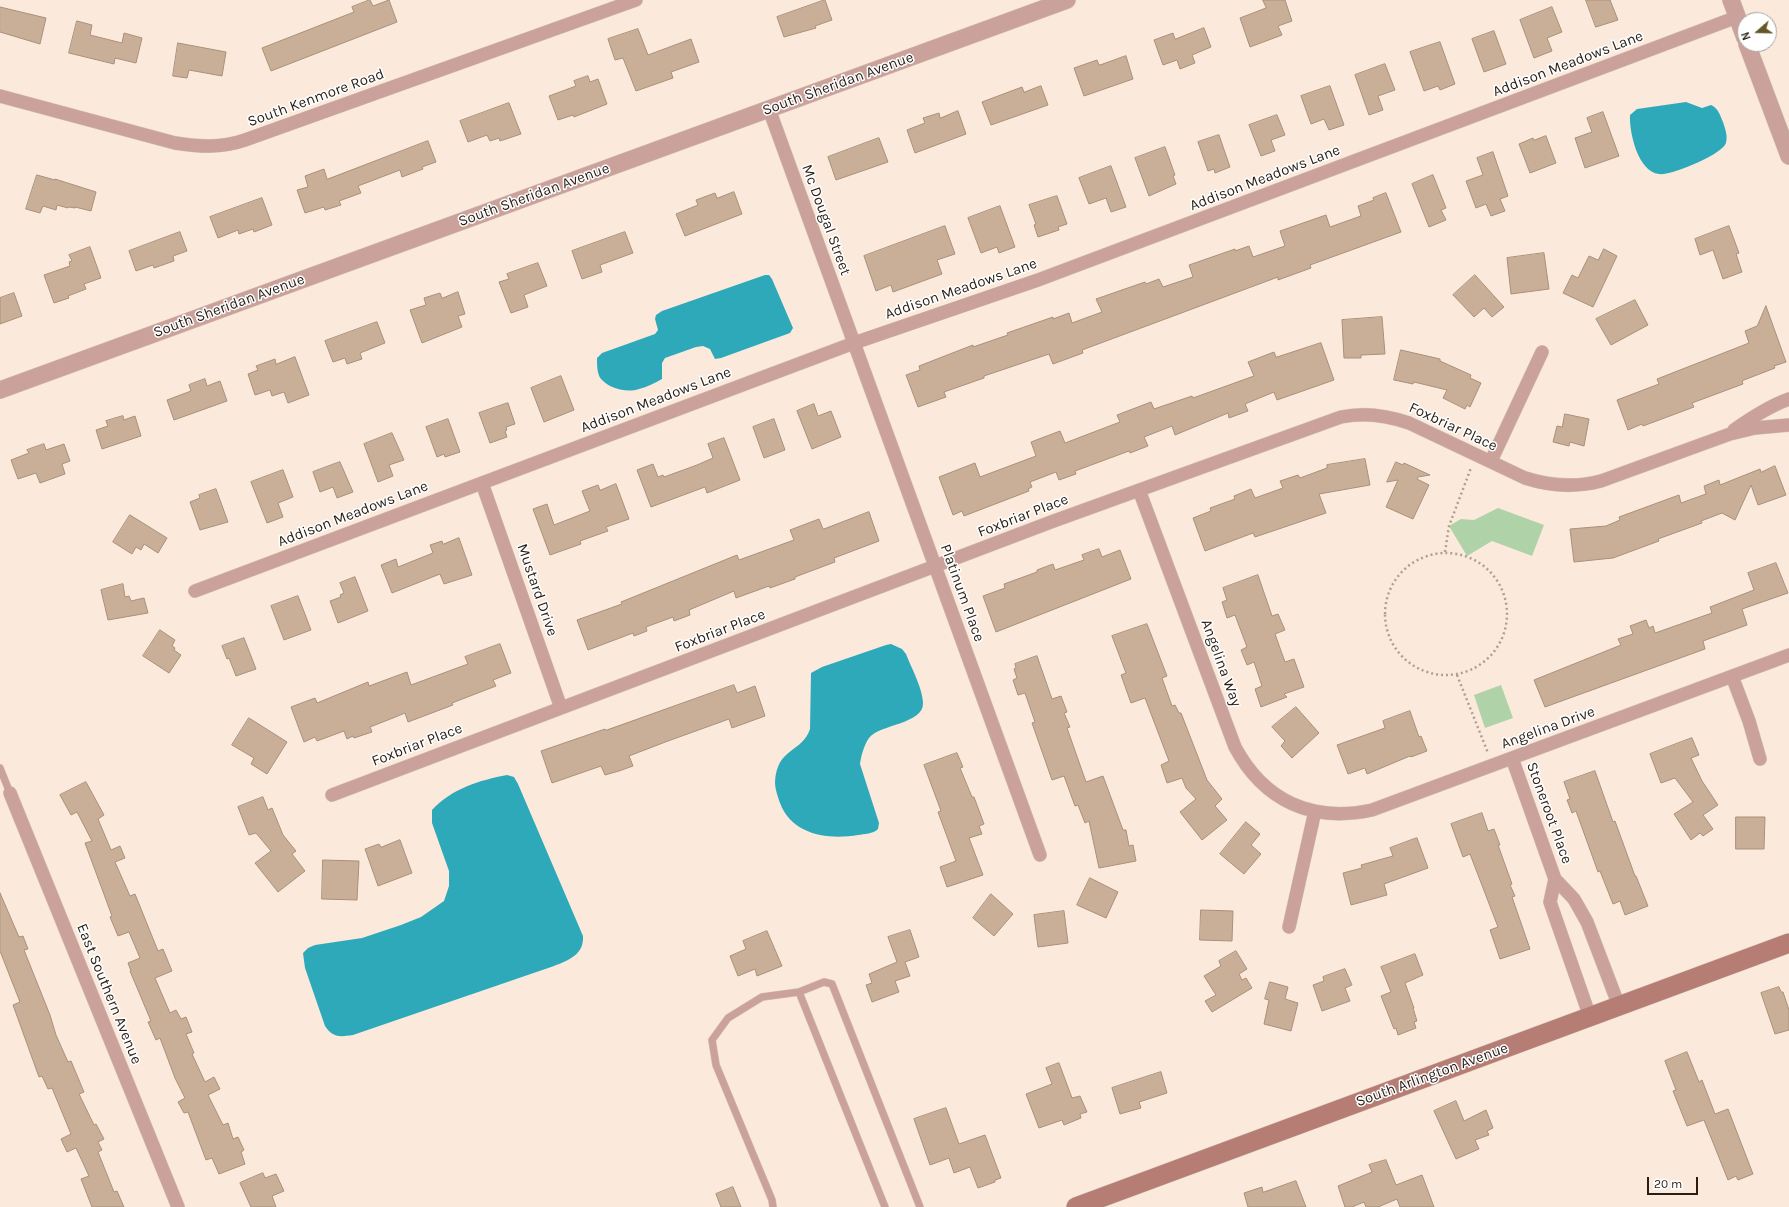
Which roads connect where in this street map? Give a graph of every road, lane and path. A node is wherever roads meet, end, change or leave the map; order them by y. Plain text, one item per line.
1 (636, 0) edge
2 (1067, 0) edge
3 (1731, 0) edge
4 (1737, 17) joint
5 (1750, 52) edge
6 (0, 96) edge
7 (769, 109) junction
8 (1789, 156) edge
9 (854, 342) junction
10 (1542, 352) dead end
11 (0, 390) edge
12 (1789, 399) edge
13 (1789, 425) edge
14 (1730, 434) junction
15 (1476, 455) junction
16 (1491, 462) junction
17 (482, 483) junction
18 (1139, 490) junction
19 (1445, 552) junction
20 (935, 566) junction
21 (195, 591) dead end
22 (1789, 655) edge
23 (1457, 675) junction
24 (1732, 676) junction
25 (561, 708) junction
26 (1512, 758) junction
27 (1760, 759) dead end
28 (1492, 765) junction
29 (0, 768) edge
30 (10, 793) joint
31 (332, 795) dead end
32 (1315, 811) junction
33 (1040, 855) dead end
34 (1555, 879) junction
35 (1289, 926) dead end
36 (1789, 943) edge
37 (799, 992) junction
38 (1619, 1006) junction
39 (1590, 1017) junction
40 (178, 1207) edge
41 (773, 1207) edge
42 (885, 1207) edge
43 (920, 1207) edge
44 (1076, 1207) edge

1 - 6 street, South Kenmore Road
2 - 7 street, South Sheridan Avenue
3 - 4 street
4 - 9 street, Addison Meadows Lane
5 - 8 street
7 - 9 street, Mc Dougal Street
7 - 11 street, South Sheridan Avenue
9 - 17 street, Addison Meadows Lane
9 - 20 street, Platinum Place
10 - 16 street
12 - 14 street, Foxbriar Place
13 - 14 street, Foxbriar Place
14 - 16 street, Foxbriar Place
15 - 16 street, Foxbriar Place
15 - 18 street, Foxbriar Place
15 - 19 path
17 - 21 street, Addison Meadows Lane
17 - 25 street, Mustard Drive
18 - 20 street, Foxbriar Place
18 - 32 street, Angelina Way
19 - 23 path
19 - 23 path
20 - 25 street, Foxbriar Place
20 - 33 street, Platinum Place
22 - 24 street, Angelina Drive
23 - 28 path
24 - 26 street, Angelina Drive
24 - 27 street
25 - 31 street, Foxbriar Place
26 - 28 street, Angelina Drive
26 - 34 street, Stoneroot Place
28 - 32 street, Angelina Drive
29 - 30 lane
30 - 40 street, East Southern Avenue
32 - 35 street
34 - 38 street, Stoneroot Place
34 - 39 street, Stoneroot Place
36 - 38 main road, South Arlington Avenue
37 - 41 lane
37 - 42 lane
37 - 43 lane
38 - 39 main road, South Arlington Avenue
39 - 44 main road, South Arlington Avenue

